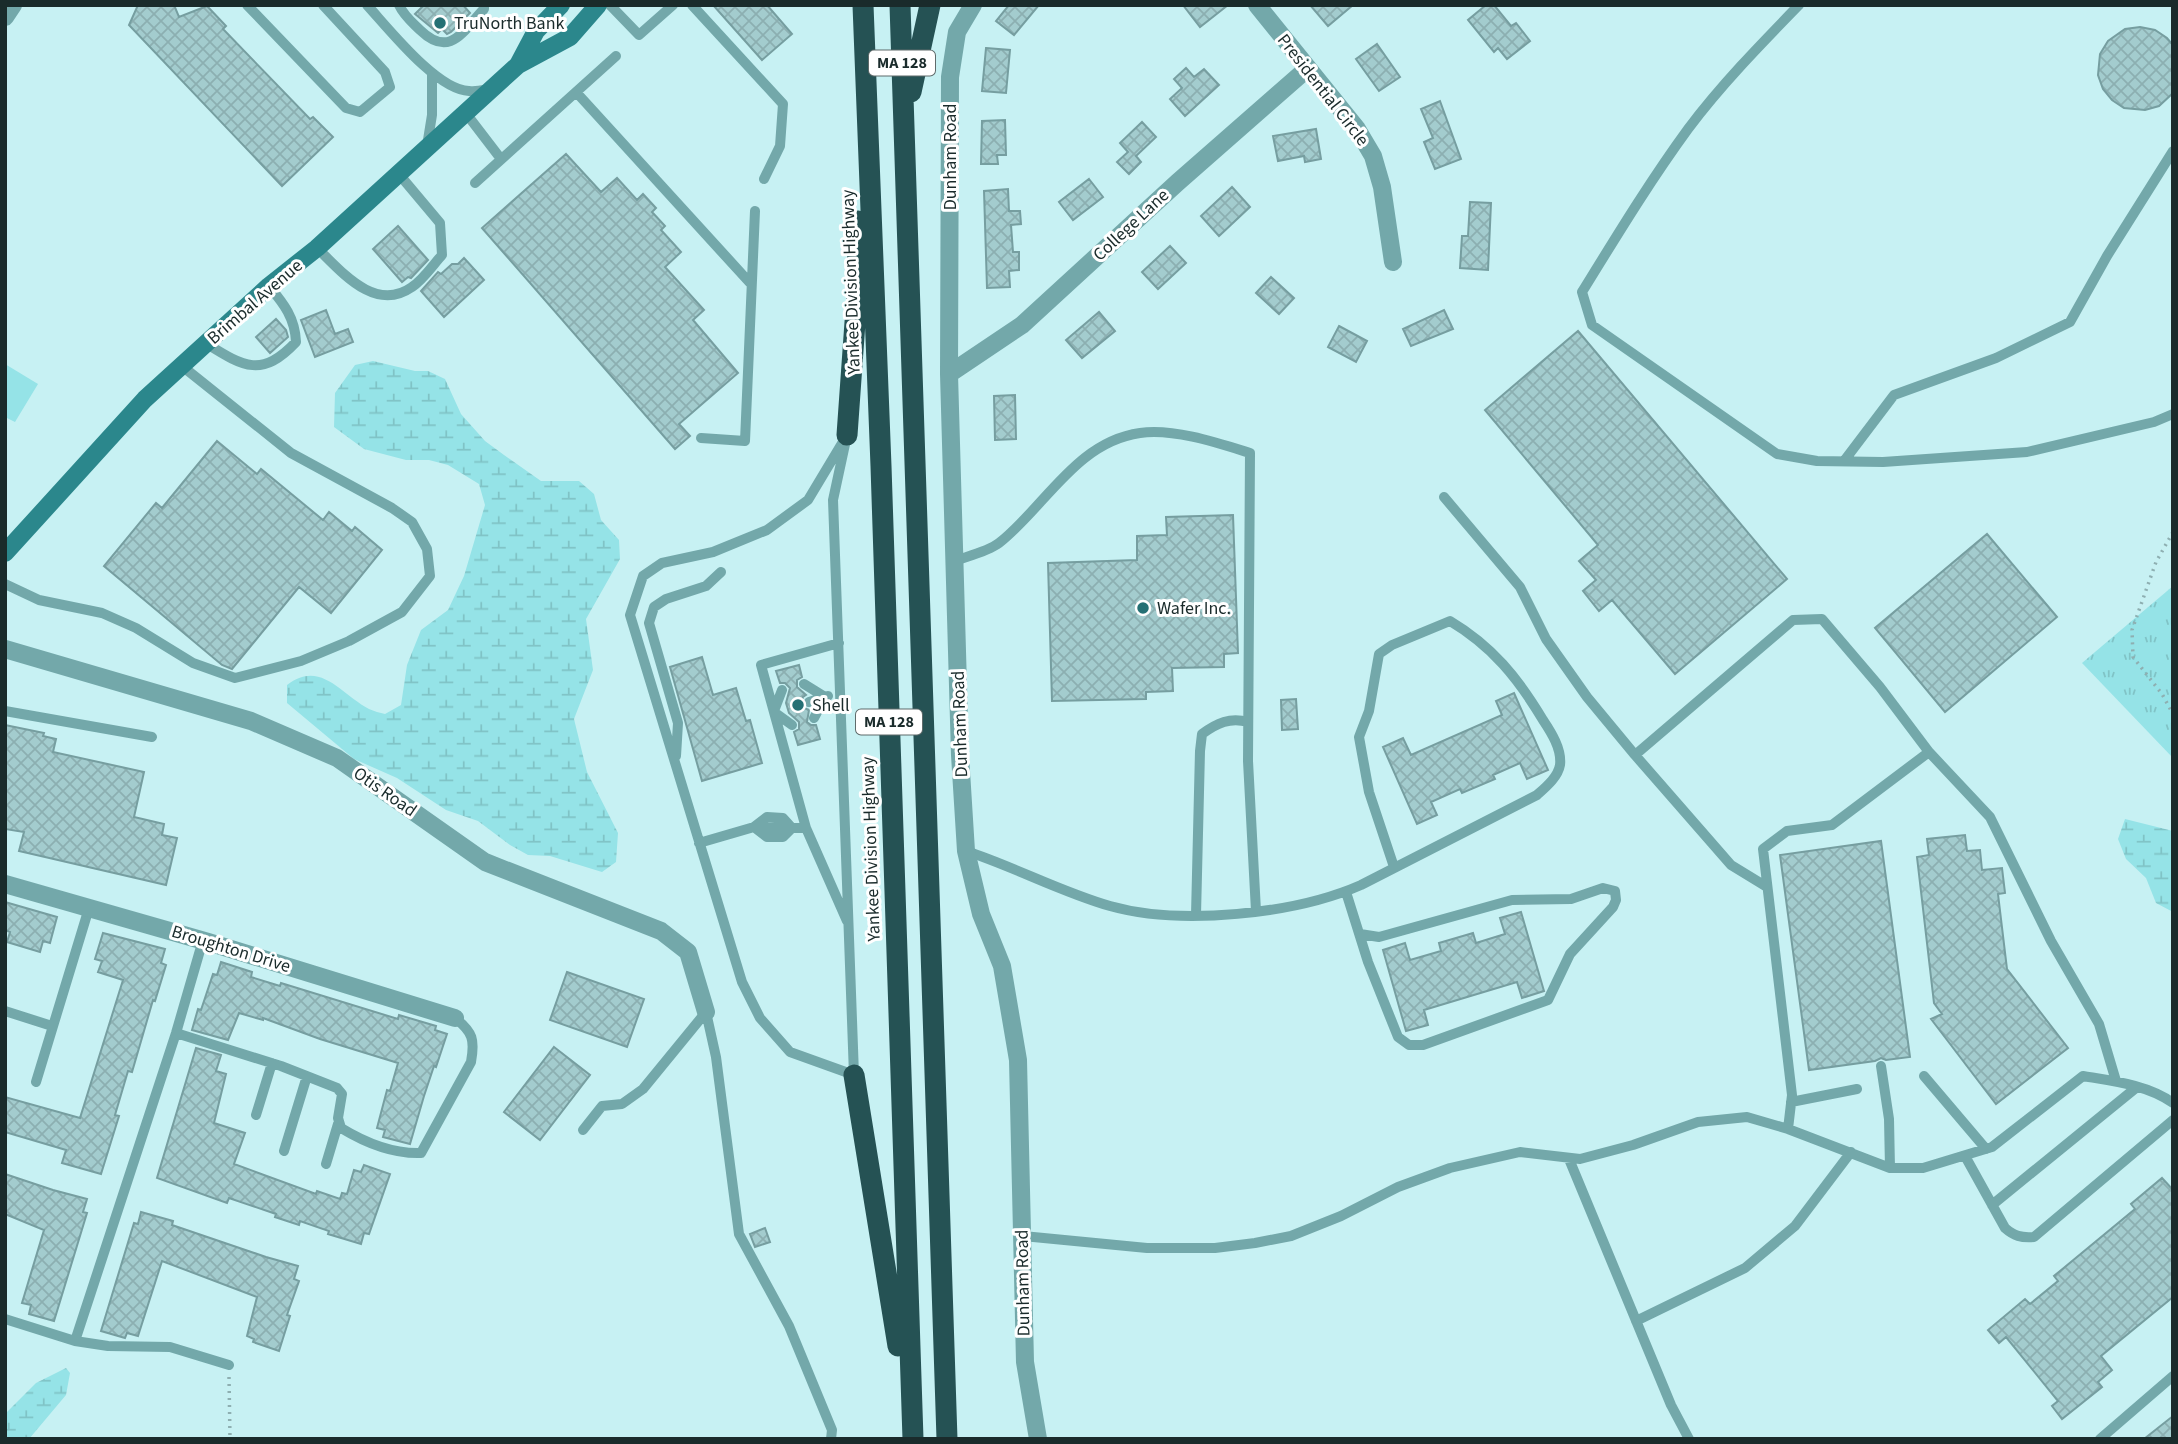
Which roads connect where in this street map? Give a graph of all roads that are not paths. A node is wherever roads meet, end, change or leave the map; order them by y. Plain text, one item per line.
1 (13, 5) edge
2 (247, 5) edge
3 (323, 5) edge
4 (367, 5) edge
5 (399, 5) edge
6 (484, 5) edge
7 (561, 5) edge
8 (598, 5) edge
9 (610, 5) edge
10 (673, 5) edge
11 (692, 5) edge
12 (862, 5) edge
13 (900, 5) edge
14 (930, 5) edge
15 (973, 5) edge
16 (1258, 5) edge
17 (1799, 5) edge
18 (5, 17) edge
19 (616, 56) dead end
20 (518, 65) junction
21 (1308, 68) junction
22 (432, 74) junction
23 (491, 89) junction
24 (576, 92) junction
25 (465, 112) junction
26 (904, 121) junction
27 (427, 146) junction
28 (2173, 150) edge
29 (501, 159) junction
30 (398, 173) junction
31 (764, 179) dead end
32 (475, 183) dead end
33 (755, 211) dead end
34 (317, 248) junction
35 (1393, 262) dead end
36 (751, 284) junction
37 (269, 286) junction
38 (207, 344) junction
39 (183, 366) junction
40 (949, 374) junction
41 (2173, 414) edge
42 (847, 435) junction
43 (701, 438) dead end
44 (1844, 461) junction
45 (1444, 497) dead end
46 (5, 553) edge
47 (954, 561) junction
48 (722, 572) dead end
49 (5, 584) edge
50 (839, 643) junction
51 (5, 649) edge
52 (804, 684) dead end
53 (782, 690) dead end
54 (841, 693) junction
55 (825, 697) junction
56 (809, 702) dead end
57 (787, 708) dead end
58 (5, 712) edge
59 (774, 712) junction
60 (814, 718) dead end
61 (1248, 722) junction
62 (792, 725) dead end
63 (152, 737) dead end
64 (1929, 752) junction
65 (1635, 755) junction
66 (676, 766) junction
67 (754, 827) junction
68 (792, 828) junction
69 (806, 828) junction
70 (699, 844) junction
71 (966, 851) junction
72 (1394, 867) junction
73 (5, 884) edge
74 (1767, 887) junction
75 (1346, 892) junction
76 (89, 908) junction
77 (1256, 911) junction
78 (1196, 915) junction
79 (849, 926) junction
80 (1360, 934) junction
81 (202, 940) junction
82 (5, 1011) edge
83 (706, 1012) junction
84 (455, 1018) joint
85 (52, 1026) junction
86 (176, 1033) junction
87 (272, 1063) junction
88 (1881, 1066) dead end
89 (854, 1075) junction
90 (307, 1076) junction
91 (1924, 1076) dead end
92 (2116, 1081) junction
93 (36, 1082) dead end
94 (2137, 1087) junction
95 (1857, 1089) dead end
96 (1791, 1101) junction
97 (2173, 1103) edge
98 (256, 1115) dead end
99 (2173, 1120) edge
100 (338, 1124) junction
101 (1788, 1129) junction
102 (583, 1130) dead end
103 (1986, 1149) junction
104 (284, 1151) dead end
105 (1851, 1152) junction
106 (1965, 1156) junction
107 (1569, 1159) junction
108 (326, 1164) dead end
109 (1890, 1168) junction
110 (1992, 1205) junction
111 (1023, 1236) junction
112 (5, 1319) edge
113 (1636, 1321) junction
114 (75, 1340) junction
115 (229, 1365) road end
116 (2173, 1376) edge
117 (913, 1437) edge
118 (831, 1439) edge
119 (947, 1439) edge
120 (1038, 1439) edge
121 (1689, 1439) edge
122 (2100, 1439) edge

1 - 18 street
2 - 3 lane
4 - 22 lane
5 - 6 lane
7 - 20 main road
8 - 20 main road
9 - 10 lane
11 - 31 lane
12 - 42 highway
12 - 117 highway, Yankee Division Highway / MA 128
13 - 26 highway, MA 128
14 - 26 highway
15 - 40 street, Dunham Road
16 - 21 street, Presidential Circle
17 - 44 lane
19 - 24 lane
20 - 23 main road, Brimbal Avenue
21 - 35 street, Presidential Circle
21 - 40 street, College Lane
22 - 23 lane
22 - 27 lane
23 - 25 main road, Brimbal Avenue
24 - 29 lane
24 - 36 lane
25 - 27 main road, Brimbal Avenue
25 - 29 lane
26 - 119 highway, MA 128
27 - 30 main road, Brimbal Avenue
28 - 44 lane
29 - 32 lane
30 - 34 main road, Brimbal Avenue
30 - 34 lane
33 - 36 lane
34 - 37 main road, Brimbal Avenue
36 - 43 lane
37 - 38 main road, Brimbal Avenue
37 - 38 lane
38 - 39 main road, Brimbal Avenue
39 - 46 main road, Brimbal Avenue
39 - 49 lane
40 - 47 street, Dunham Road
41 - 44 lane
42 - 50 lane
42 - 66 lane
45 - 65 lane
47 - 61 lane
47 - 71 street, Dunham Road
48 - 66 lane
50 - 54 lane
50 - 59 lane
51 - 83 street, Otis Road
52 - 55 lane
53 - 59 lane
54 - 55 lane
54 - 79 lane
55 - 56 lane
55 - 60 lane
57 - 59 lane
58 - 63 lane
59 - 62 lane
59 - 69 lane
61 - 77 lane
61 - 78 lane
64 - 65 lane
64 - 74 lane
64 - 92 lane
65 - 74 lane
66 - 70 lane
67 - 68 lane
67 - 68 lane
67 - 70 lane
68 - 69 lane
69 - 79 lane
70 - 89 lane
71 - 78 lane
71 - 111 street, Dunham Road
72 - 72 lane
72 - 75 lane
73 - 76 street, Broughton Drive
74 - 96 lane
75 - 77 lane
75 - 80 lane
76 - 81 street, Broughton Drive
76 - 85 lane
77 - 78 lane
79 - 89 lane
80 - 80 lane
81 - 84 street, Broughton Drive
81 - 86 lane
82 - 85 lane
83 - 102 lane
83 - 118 lane
84 - 100 lane
85 - 93 lane
86 - 87 lane
86 - 114 lane
87 - 90 lane
87 - 98 lane
88 - 109 lane
89 - 117 highway
90 - 100 lane
90 - 104 lane
91 - 103 lane
92 - 94 lane
92 - 103 lane
94 - 97 lane
94 - 110 lane
95 - 96 lane
96 - 101 lane
99 - 110 lane
100 - 108 lane
101 - 105 lane
101 - 107 lane
103 - 106 lane
105 - 109 lane
105 - 113 lane
106 - 109 lane
106 - 110 lane
107 - 111 lane
107 - 113 lane
111 - 120 street, Dunham Road
112 - 114 lane
113 - 121 lane
114 - 115 lane
116 - 122 lane

